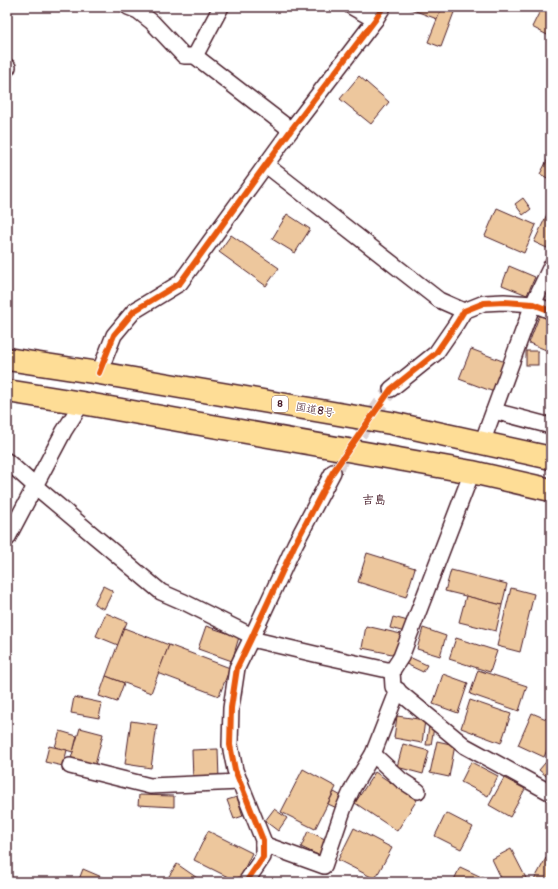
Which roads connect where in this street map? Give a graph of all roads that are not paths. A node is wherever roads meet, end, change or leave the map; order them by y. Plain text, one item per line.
1 (128, 7) edge
2 (221, 7) edge
3 (352, 7) edge
4 (383, 7) edge
5 (375, 20) junction
6 (195, 56) junction
7 (291, 130) junction
8 (266, 165) junction
9 (551, 266) edge
10 (533, 304) junction
11 (464, 311) junction
12 (551, 311) edge
13 (7, 359) edge
14 (99, 373) junction
15 (391, 389) tunnel mouth
16 (7, 391) edge
17 (82, 403) junction
18 (494, 411) junction
19 (551, 426) edge
20 (482, 443) junction
21 (551, 458) edge
22 (7, 461) edge
23 (334, 472) tunnel mouth
24 (472, 472) junction
25 (35, 486) junction
26 (551, 490) edge
27 (7, 539) edge
28 (251, 639) junction
29 (392, 671) junction
30 (398, 690) junction
31 (373, 754) junction
32 (70, 766) dead end
33 (240, 782) junction
34 (418, 791) dead end
35 (551, 793) edge
36 (263, 844) junction
37 (246, 882) edge

1 - 6 street
2 - 6 street
3 - 5 street
4 - 5 street
5 - 7 street
6 - 7 street
7 - 8 street
8 - 11 street
8 - 14 street
9 - 10 street
10 - 11 street
10 - 12 street
10 - 18 street
11 - 15 street
13 - 14 highway, 国道8号 / 8
14 - 20 highway, 国道8号 / 8
16 - 17 highway
17 - 24 highway
17 - 25 street
18 - 19 street
18 - 20 street
20 - 21 highway, 国道8号 / 8
22 - 25 street
23 - 28 street
24 - 26 highway
24 - 29 street
25 - 27 street
25 - 28 street
28 - 29 street
28 - 33 street
29 - 30 street
30 - 31 street
30 - 35 street
31 - 34 street
31 - 36 street
32 - 33 street
33 - 36 street
36 - 37 street

